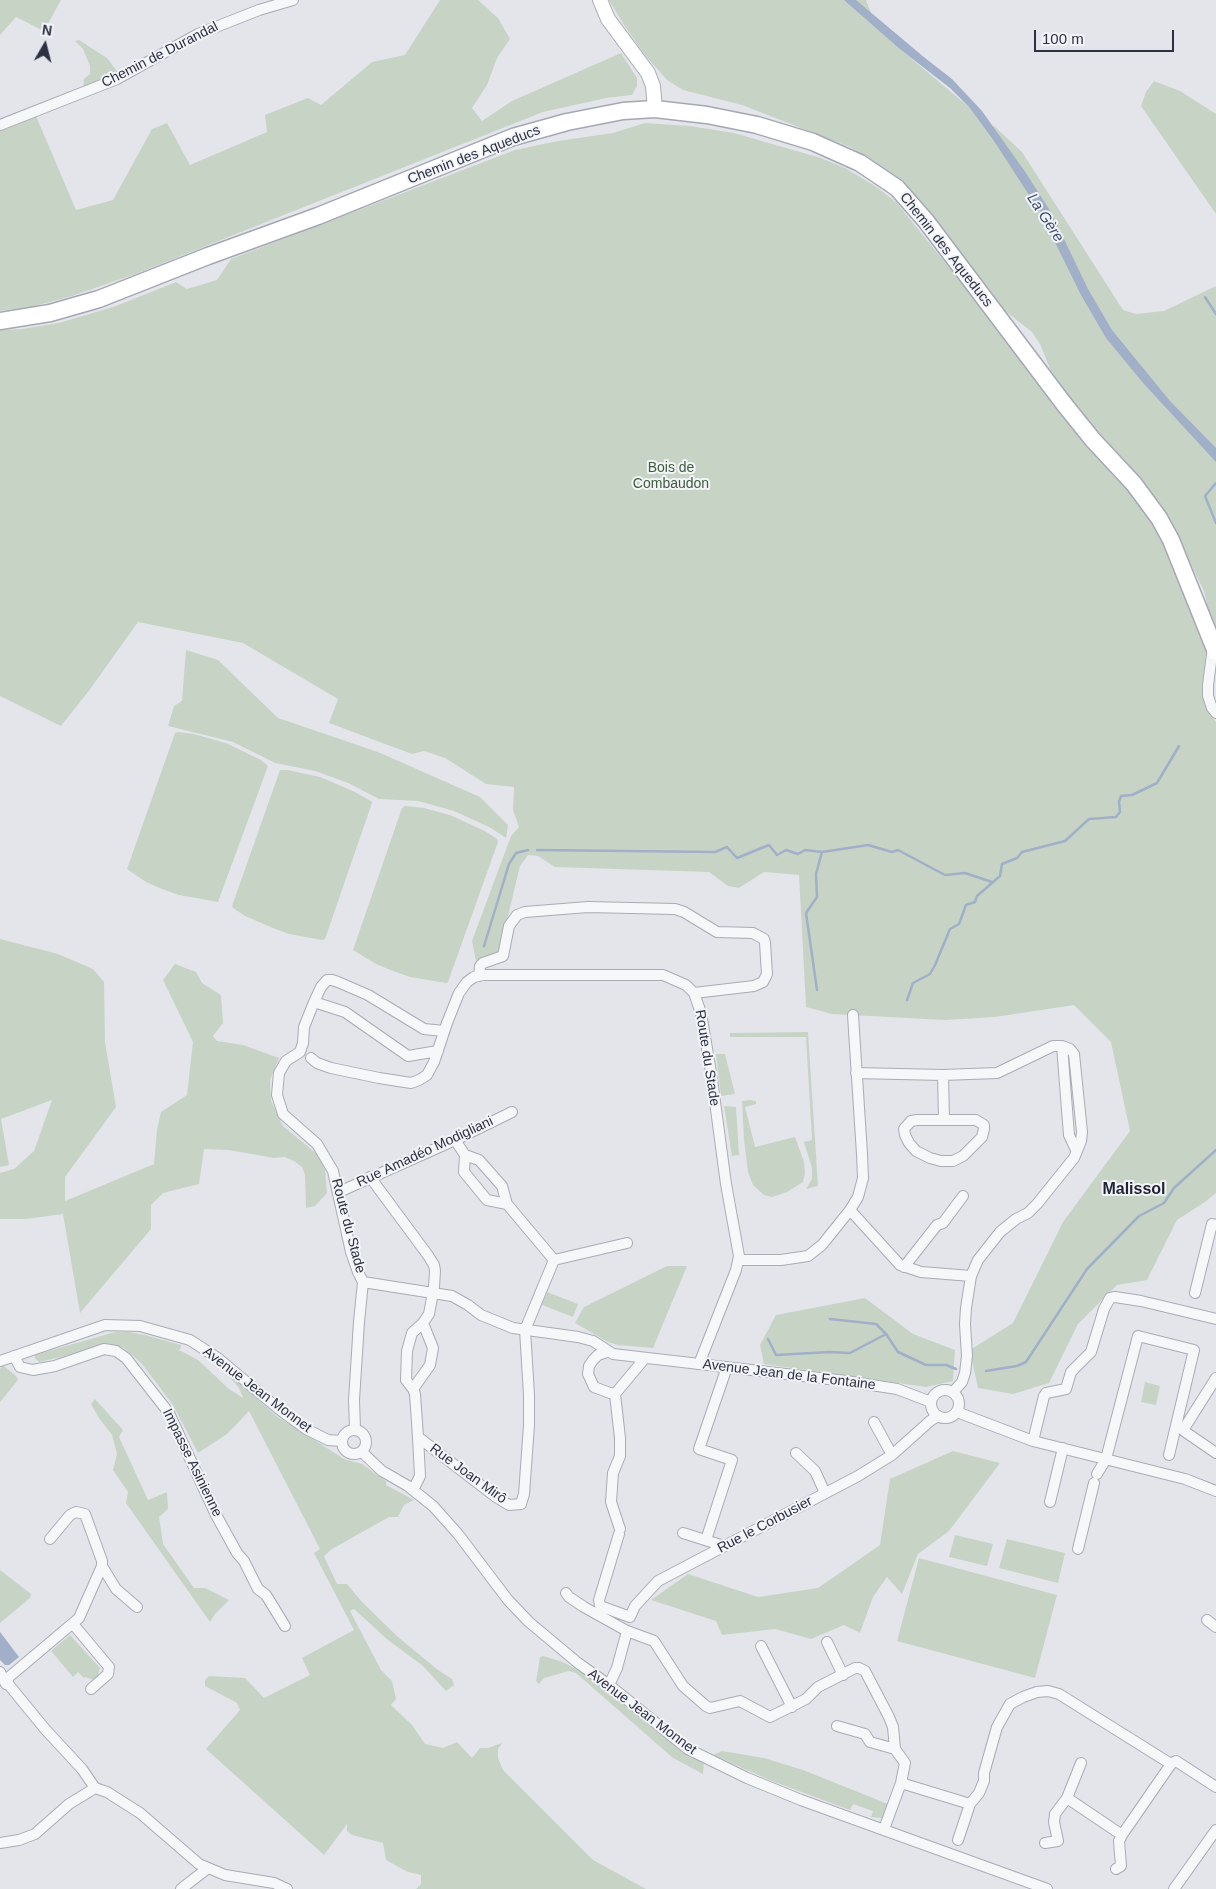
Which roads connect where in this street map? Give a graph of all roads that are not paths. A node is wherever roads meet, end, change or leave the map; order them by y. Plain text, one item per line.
1 (293, 0) edge
2 (600, 0) edge
3 (655, 109) junction
4 (0, 125) edge
5 (0, 321) edge
6 (1214, 649) edge
7 (1216, 712) edge
8 (479, 976) junction
9 (694, 992) junction
10 (314, 1002) junction
11 (853, 1015) dead end
12 (444, 1031) junction
13 (438, 1051) junction
14 (311, 1058) dead end
15 (856, 1073) junction
16 (943, 1075) junction
17 (512, 1112) dead end
18 (944, 1120) junction
19 (455, 1140) junction
20 (464, 1155) junction
21 (370, 1177) junction
22 (338, 1192) junction
23 (963, 1196) dead end
24 (507, 1204) junction
25 (850, 1210) junction
26 (1216, 1225) edge
27 (628, 1243) dead end
28 (554, 1260) junction
29 (739, 1260) junction
30 (904, 1267) junction
31 (970, 1276) junction
32 (363, 1282) junction
33 (433, 1293) junction
34 (1195, 1293) dead end
35 (1216, 1319) edge
36 (424, 1323) junction
37 (525, 1330) junction
38 (607, 1352) junction
39 (14, 1356) junction
40 (645, 1358) junction
41 (0, 1361) edge
42 (699, 1364) junction
43 (727, 1367) junction
44 (1216, 1378) edge
45 (413, 1389) junction
46 (953, 1392) junction
47 (615, 1394) junction
48 (931, 1402) junction
49 (957, 1412) junction
50 (938, 1416) junction
51 (874, 1422) dead end
52 (355, 1429) junction
53 (418, 1437) junction
54 (342, 1441) junction
55 (1033, 1441) junction
56 (1063, 1448) junction
57 (362, 1452) junction
58 (796, 1453) dead end
59 (1216, 1453) edge
60 (892, 1455) junction
61 (1170, 1455) dead end
62 (1106, 1459) junction
63 (413, 1490) junction
64 (1216, 1491) edge
65 (825, 1493) junction
66 (1050, 1502) dead end
67 (683, 1533) dead end
68 (50, 1539) dead end
69 (706, 1540) junction
70 (724, 1546) junction
71 (1078, 1549) dead end
72 (102, 1566) junction
73 (566, 1593) dead end
74 (137, 1607) dead end
75 (1207, 1620) dead end
76 (73, 1624) junction
77 (285, 1626) dead end
78 (1216, 1627) edge
79 (627, 1631) junction
80 (827, 1642) dead end
81 (761, 1646) dead end
82 (0, 1672) edge
83 (843, 1675) junction
84 (3, 1684) edge
85 (609, 1685) junction
86 (91, 1689) dead end
87 (792, 1707) junction
88 (837, 1726) dead end
89 (895, 1749) junction
90 (1081, 1763) dead end
91 (1171, 1764) junction
92 (901, 1783) junction
93 (1216, 1787) edge
94 (95, 1788) junction
95 (1067, 1798) junction
96 (970, 1804) junction
97 (884, 1829) junction
98 (1216, 1830) edge
99 (1122, 1835) junction
100 (958, 1840) dead end
101 (0, 1843) edge
102 (1044, 1843) dead end
103 (208, 1868) junction
104 (1116, 1869) dead end
105 (181, 1889) edge
106 (286, 1889) edge
107 (1047, 1889) edge
108 (1174, 1889) edge

1 - 4 street, Chemin de Durandal
2 - 3 street
3 - 5 main road, Chemin des Aqueducs
3 - 6 main road, Chemin des Aqueducs
6 - 7 street
8 - 9 street, Route du Stade
8 - 9 street
8 - 12 street
9 - 29 street, Route du Stade
10 - 12 street
10 - 13 street
10 - 22 street, Route du Stade
11 - 15 street
12 - 13 street
13 - 14 street
15 - 16 street
15 - 25 street
16 - 18 street
16 - 31 street
17 - 19 street, Rue Amadéo Modigliani
18 - 18 street
19 - 20 street
19 - 21 street, Rue Amadéo Modigliani
20 - 24 street
20 - 24 street
21 - 22 street, Rue Amadéo Modigliani
21 - 33 street, Rue Joan Mirô
22 - 32 street, Route du Stade
23 - 30 street
24 - 28 street
25 - 29 street
25 - 30 street
26 - 34 street
27 - 28 street
28 - 37 street
29 - 42 street
30 - 31 street
31 - 46 street
32 - 33 street
32 - 52 street, Route du Stade
33 - 36 street, Rue Joan Mirô
33 - 37 street
35 - 55 street
36 - 45 street
36 - 45 street, Rue Joan Mirô
37 - 38 street
37 - 53 street, Rue Joan Mirô
38 - 40 street, Avenue Jean de la Fontaine
38 - 47 street
39 - 41 street, Avenue Jean Monnet
39 - 54 street, Avenue Jean Monnet
39 - 77 street, Impasse Asinienne
40 - 42 street, Avenue Jean de la Fontaine
40 - 47 street
42 - 43 street, Avenue Jean de la Fontaine
43 - 48 street, Avenue Jean de la Fontaine
43 - 69 street
44 - 59 street
45 - 53 street, Rue Joan Mirô
46 - 48 street
46 - 49 street
47 - 70 street, Rue le Corbusier
48 - 50 street
49 - 50 street
49 - 55 street
50 - 60 street, Rue le Corbusier
51 - 60 street
52 - 54 street
52 - 57 street
53 - 63 street, Rue Joan Mirô
54 - 57 street
55 - 56 street
56 - 62 street
56 - 66 street
57 - 63 street, Avenue Jean Monnet
58 - 65 street
60 - 65 street, Rue le Corbusier
61 - 62 street
62 - 64 street
62 - 71 street
63 - 85 street, Avenue Jean Monnet
65 - 70 street, Rue le Corbusier
67 - 69 street
68 - 72 street
69 - 70 street
72 - 74 street
72 - 76 street
73 - 79 street
75 - 78 street
76 - 84 street
76 - 86 street
79 - 85 street
79 - 87 street
80 - 83 street
81 - 87 street
82 - 84 street
83 - 87 street
83 - 89 street
84 - 94 street
85 - 97 street, Avenue Jean Monnet
88 - 89 street
89 - 92 street
90 - 95 street
91 - 93 street
91 - 96 street
91 - 99 street
92 - 96 street
92 - 97 street
94 - 101 street
94 - 103 street
95 - 99 street
95 - 102 street
96 - 100 street
97 - 107 street, Avenue Jean Monnet
98 - 108 street
99 - 104 street
103 - 105 street
103 - 106 street

